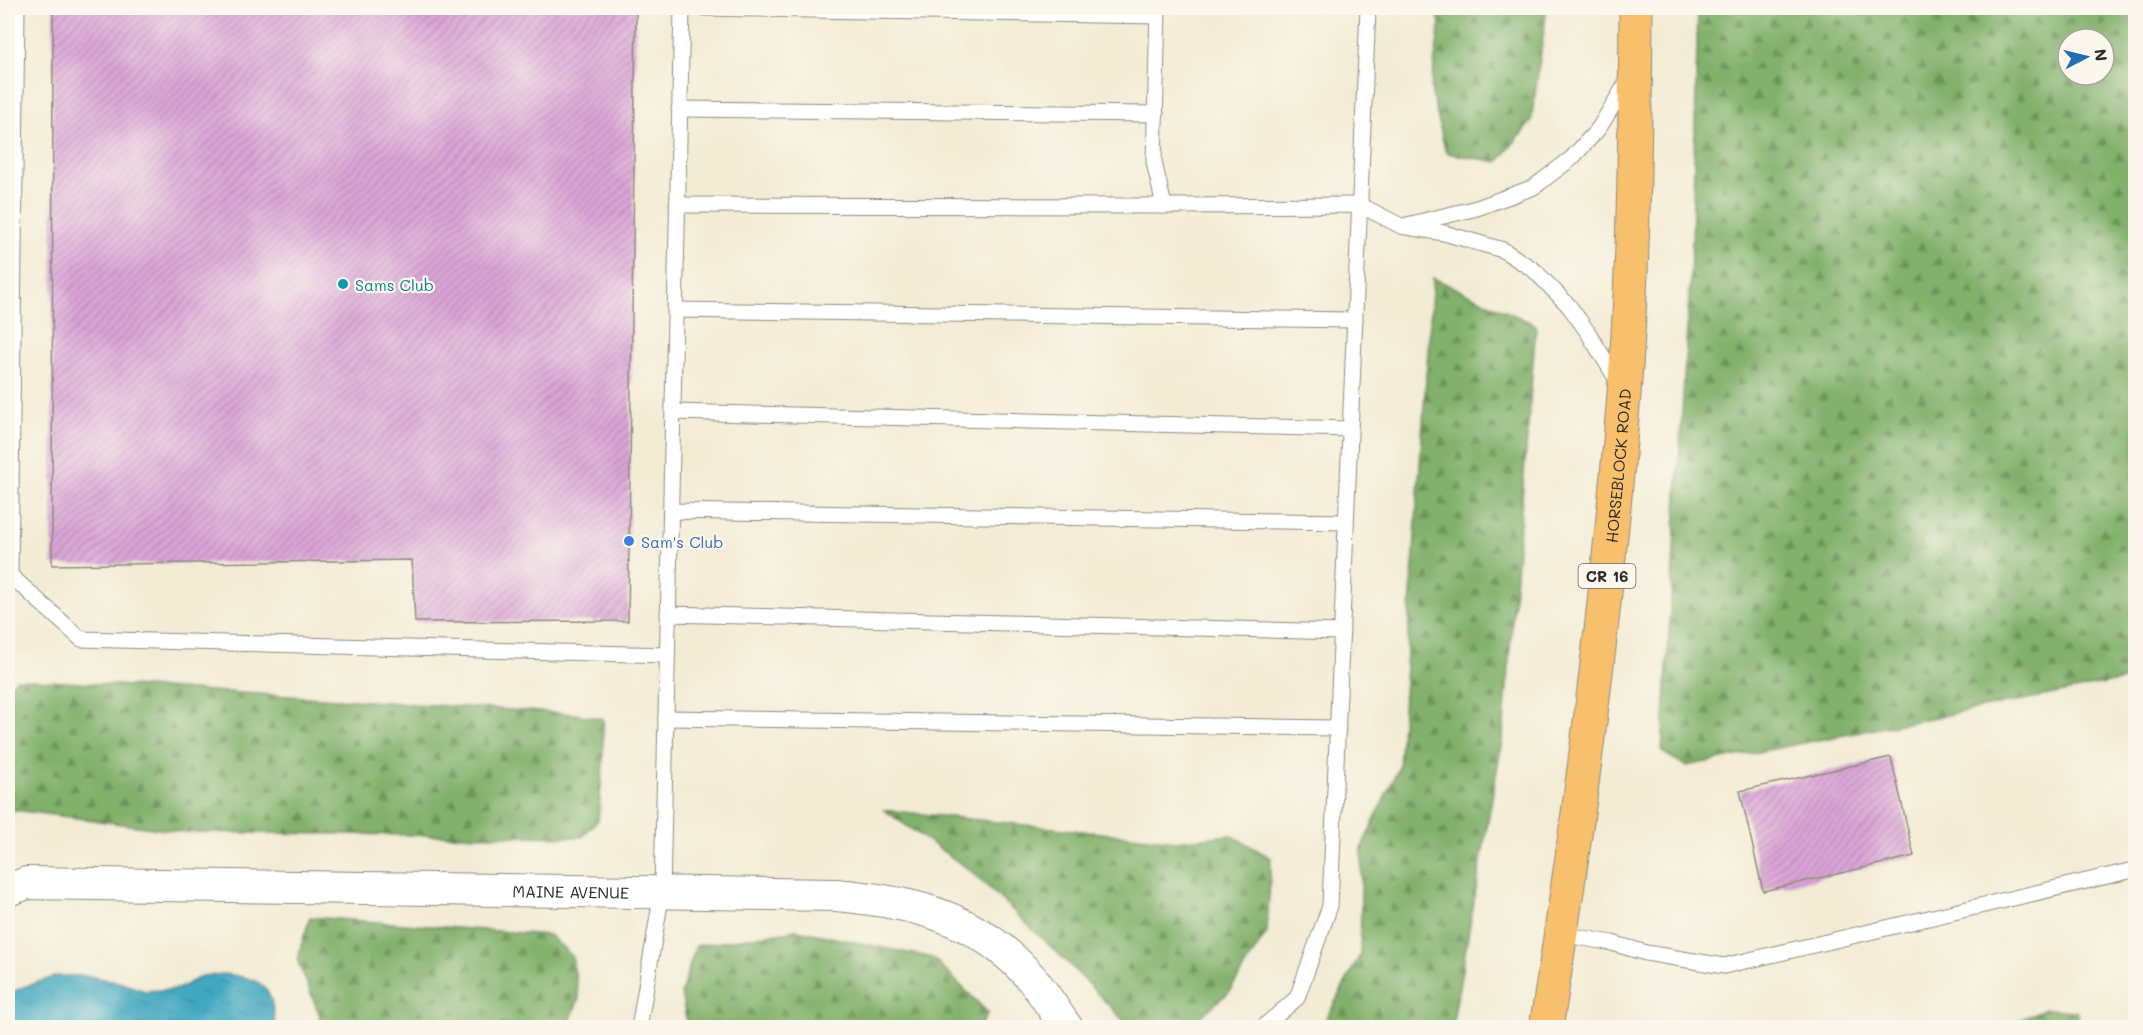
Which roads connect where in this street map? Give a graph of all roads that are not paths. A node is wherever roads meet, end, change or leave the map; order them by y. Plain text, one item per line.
1 (17, 8) edge
2 (682, 8) edge
3 (704, 8) edge
4 (1368, 8) edge
5 (1636, 8) edge
6 (1158, 12) edge
7 (1636, 67) junction
8 (679, 109) junction
9 (1156, 114) junction
10 (677, 205) junction
11 (1360, 205) junction
12 (1164, 206) junction
13 (1401, 226) junction
14 (675, 310) junction
15 (1355, 320) junction
16 (1624, 392) junction
17 (673, 412) junction
18 (1350, 429) junction
19 (671, 511) junction
20 (1346, 522) junction
21 (668, 615) junction
22 (1341, 632) junction
23 (667, 655) junction
24 (666, 718) junction
25 (1338, 728) junction
26 (2129, 871) dead end
27 (14, 882) edge
28 (662, 892) junction
29 (1561, 934) junction
30 (639, 1028) edge
31 (1067, 1028) edge
32 (1262, 1028) edge
33 (1546, 1028) edge

1 - 23 lane
2 - 8 lane
3 - 6 lane
4 - 11 lane
5 - 7 main road, HORSEBLOCK ROAD / CR 16
6 - 9 lane
7 - 13 lane
7 - 16 main road, HORSEBLOCK ROAD / CR 16
8 - 9 lane
8 - 10 lane
9 - 12 lane
10 - 12 lane
10 - 14 lane
11 - 12 lane
11 - 13 lane
11 - 15 lane
13 - 16 lane
14 - 15 lane
14 - 17 lane
15 - 18 lane
16 - 29 main road, HORSEBLOCK ROAD / CR 16
17 - 18 lane
17 - 19 lane
18 - 20 lane
19 - 20 lane
19 - 21 lane
20 - 22 lane
21 - 22 lane
21 - 23 lane
22 - 25 lane
23 - 24 lane
24 - 25 lane
24 - 28 lane
25 - 32 lane
26 - 29 lane
27 - 28 street, MAINE AVENUE
28 - 30 lane
28 - 31 street, MAINE AVENUE
29 - 33 main road, HORSEBLOCK ROAD / CR 16

